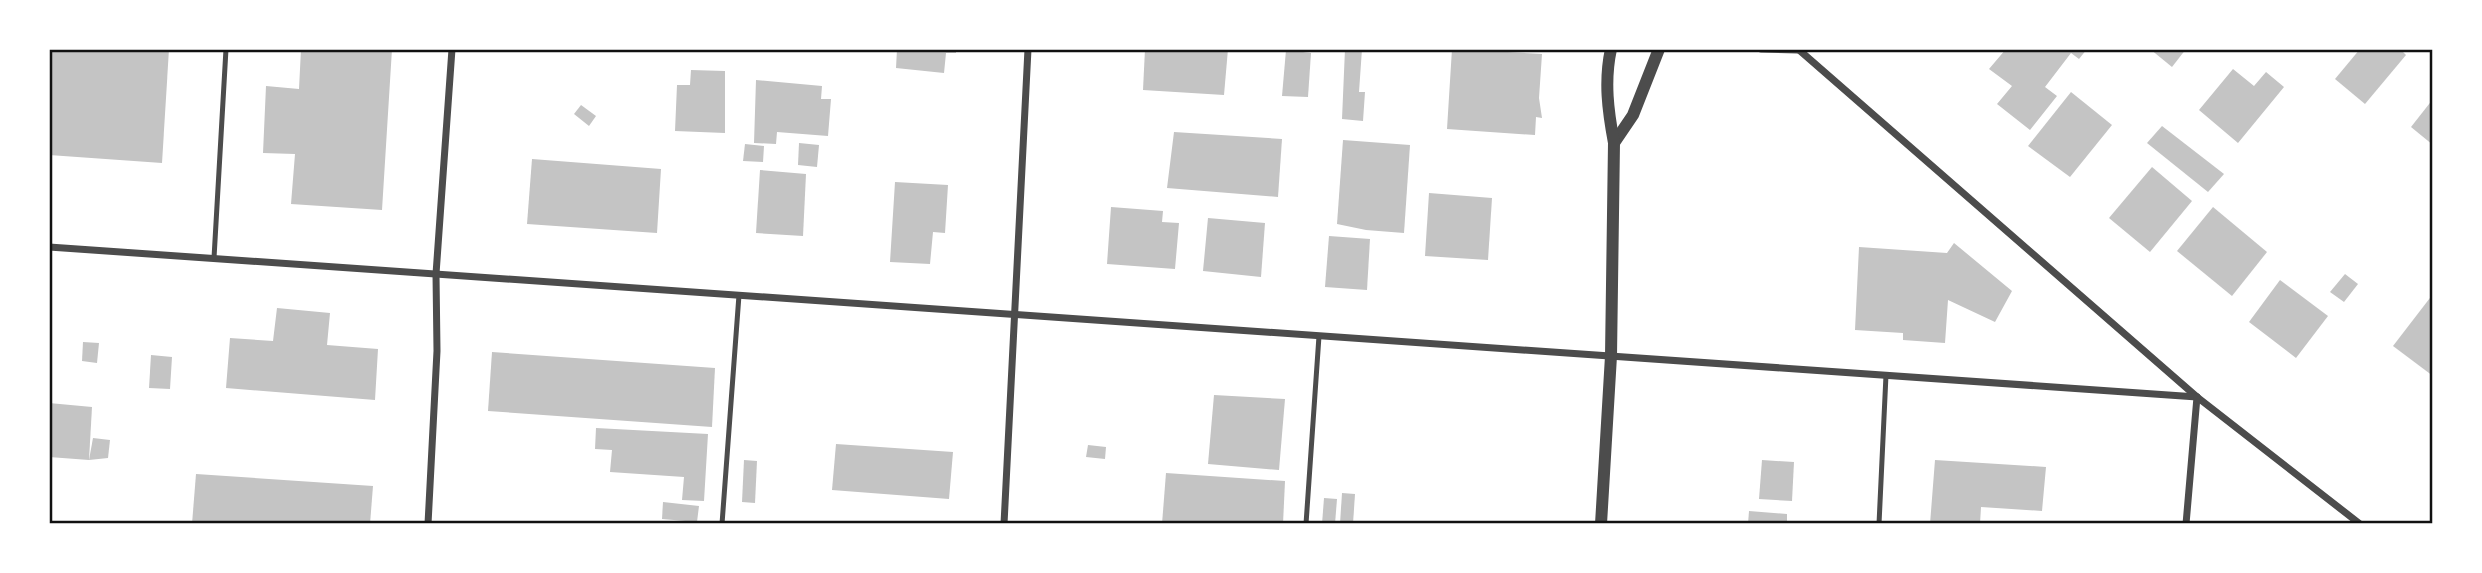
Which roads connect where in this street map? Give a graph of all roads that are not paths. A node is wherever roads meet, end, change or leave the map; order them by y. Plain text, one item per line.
1 (226, 49) edge
2 (452, 49) edge
3 (1028, 49) edge
4 (1611, 49) edge
5 (1659, 49) edge
6 (1761, 49) edge
7 (1798, 50) edge
8 (1614, 143) junction
9 (49, 247) edge
10 (214, 258) junction
11 (436, 274) junction
12 (739, 296) junction
13 (1014, 314) junction
14 (1318, 336) junction
15 (1611, 356) junction
16 (1886, 375) junction
17 (2197, 397) junction
18 (428, 524) edge
19 (722, 524) edge
20 (1004, 524) edge
21 (1307, 524) edge
22 (1601, 524) edge
23 (1879, 524) edge
24 (2186, 524) edge
25 (2360, 524) edge

1 - 10 lane
2 - 11 street
3 - 13 street
4 - 8 street
5 - 8 street
6 - 7 street
7 - 17 street
8 - 15 street
9 - 10 street
10 - 11 street
11 - 12 street
11 - 18 street
12 - 13 street
12 - 19 lane
13 - 14 street
13 - 20 street
14 - 15 street
14 - 21 lane
15 - 16 street
15 - 22 street
16 - 17 street
16 - 23 lane
17 - 24 street
17 - 25 street

